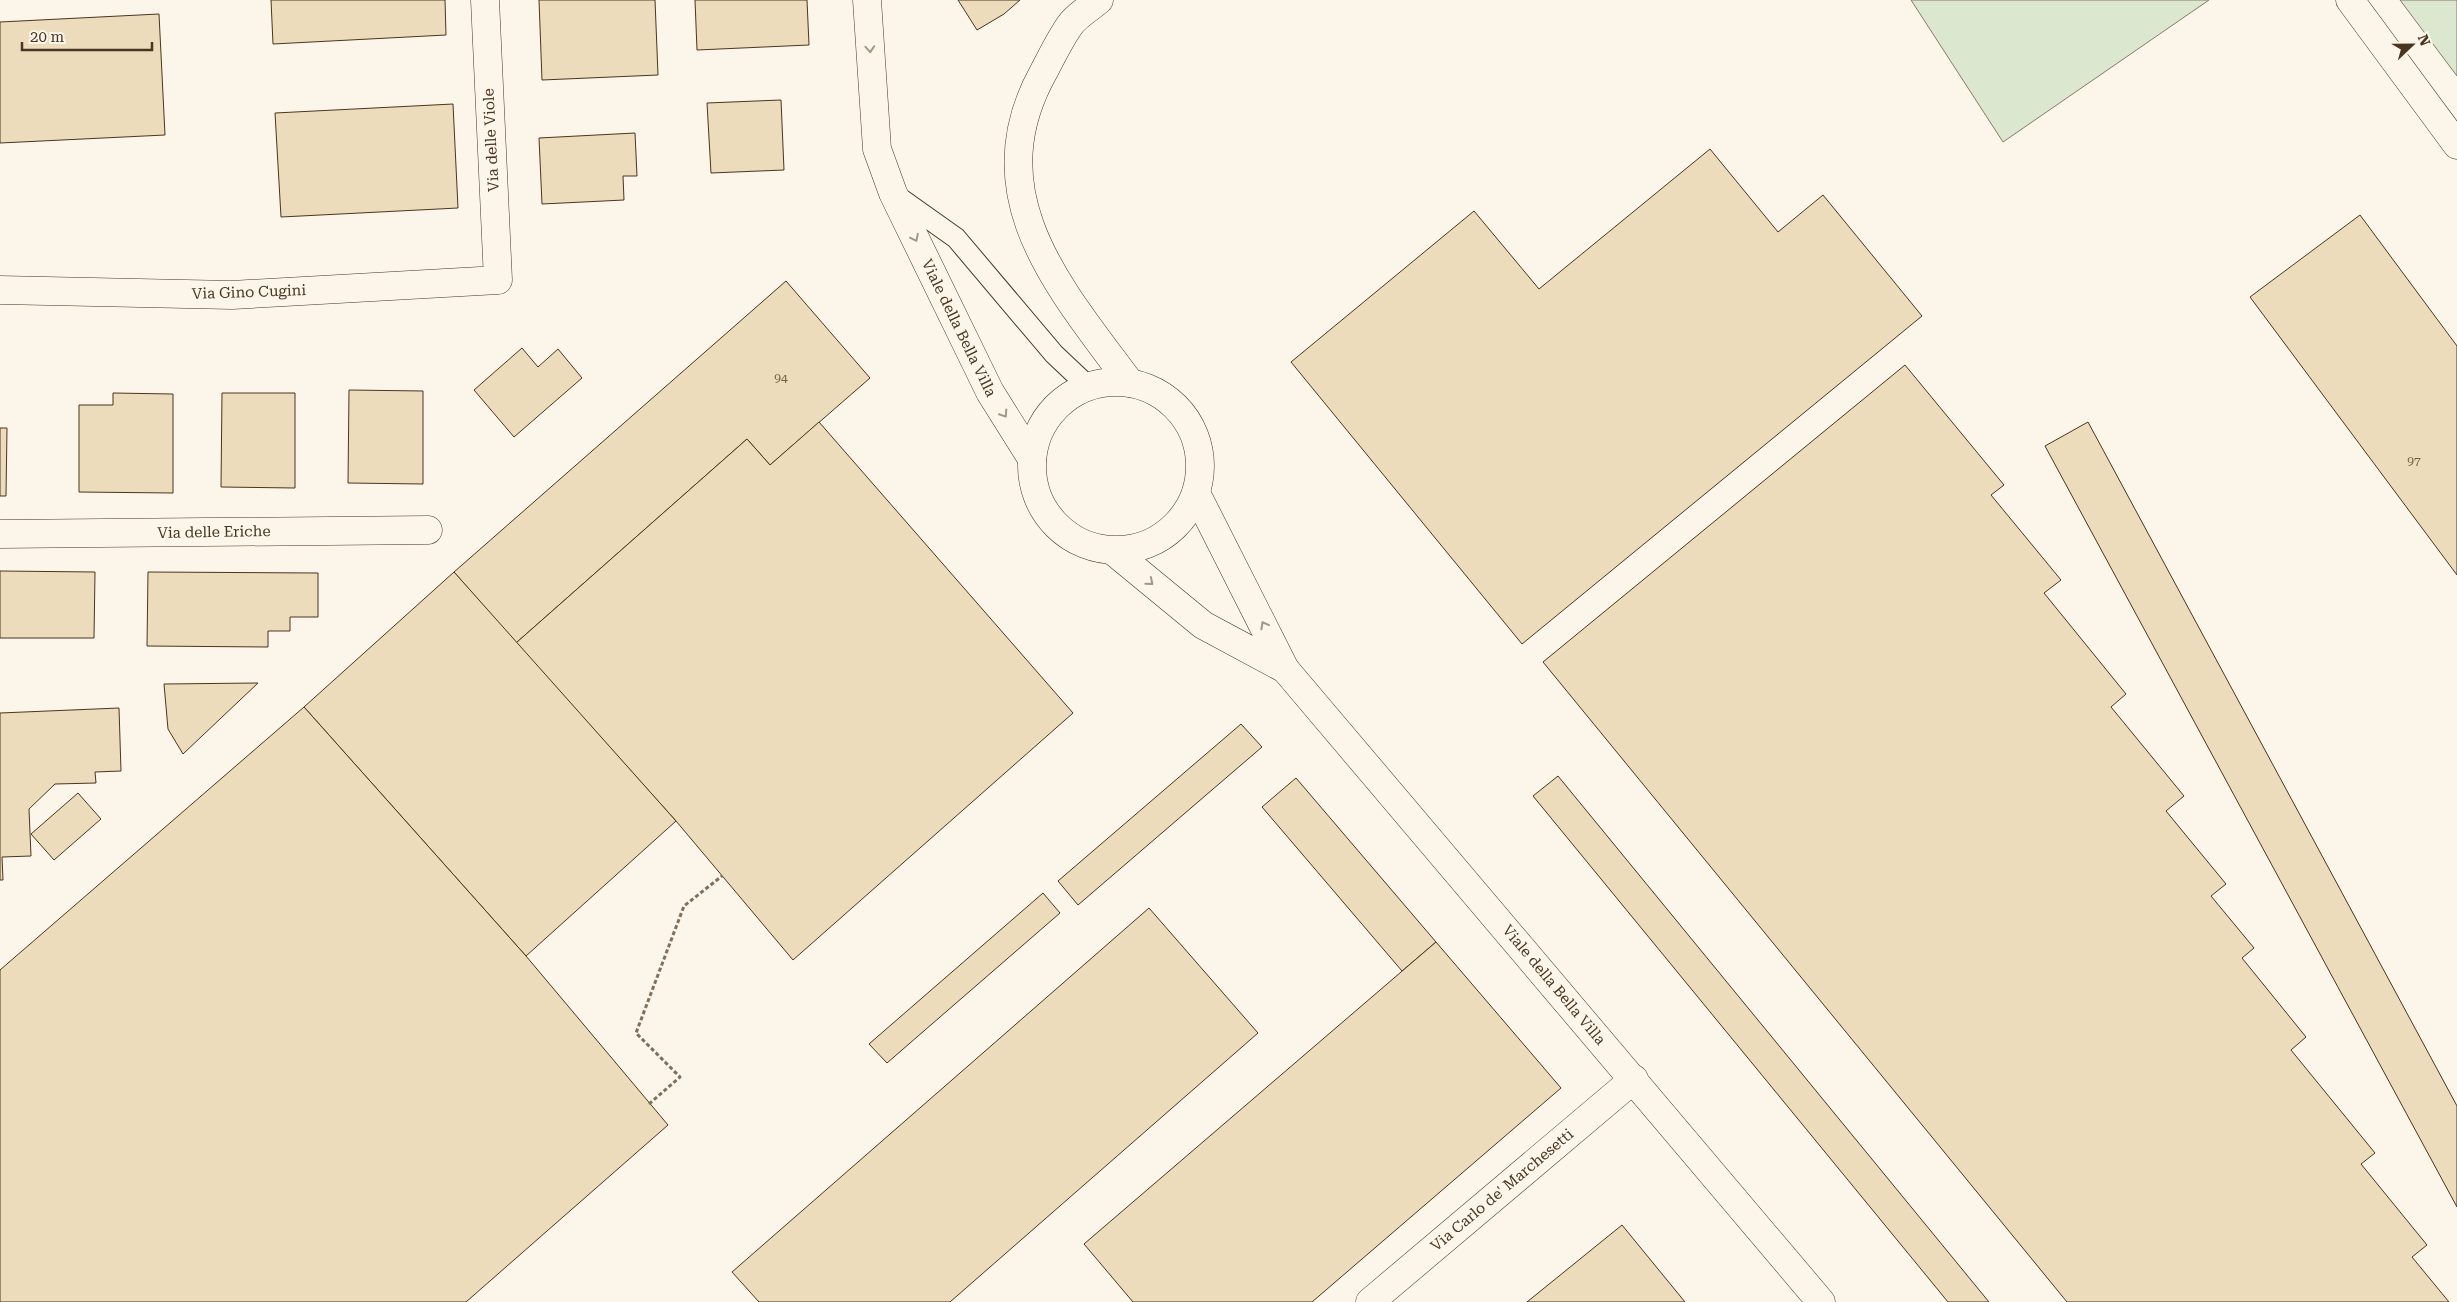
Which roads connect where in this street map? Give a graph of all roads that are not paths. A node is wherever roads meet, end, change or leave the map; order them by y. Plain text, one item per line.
1 (485, 0) edge
2 (866, 0) edge
3 (1098, 0) edge
4 (2350, 0) edge
5 (2457, 144) edge
6 (893, 193) junction
7 (498, 280) joint
8 (0, 290) edge
9 (1130, 383) junction
10 (1089, 387) junction
11 (1032, 459) junction
12 (1196, 493) junction
13 (428, 530) dead end
14 (0, 534) edge
15 (1113, 551) junction
16 (1285, 669) junction
17 (1634, 1079) junction
18 (1370, 1302) edge
19 (1821, 1302) edge

1 - 7 street, Via delle Viole
2 -> 6 street, Viale della Bella Villa
3 - 9 street
4 - 5 street
6 - 10 lane
6 -> 11 street, Viale della Bella Villa
7 - 8 street, Via Gino Cugini
9 - 10 street, Viale della Bella Villa
9 - 12 street, Viale della Bella Villa
10 - 11 street, Viale della Bella Villa
11 - 15 street, Viale della Bella Villa
12 - 15 street, Viale della Bella Villa
16 -> 12 street, Viale della Bella Villa
13 - 14 street, Via delle Eriche
15 -> 16 street, Viale della Bella Villa
16 - 17 street, Viale della Bella Villa
17 - 18 street, Via Carlo de' Marchesetti
17 - 19 street, Viale della Bella Villa

